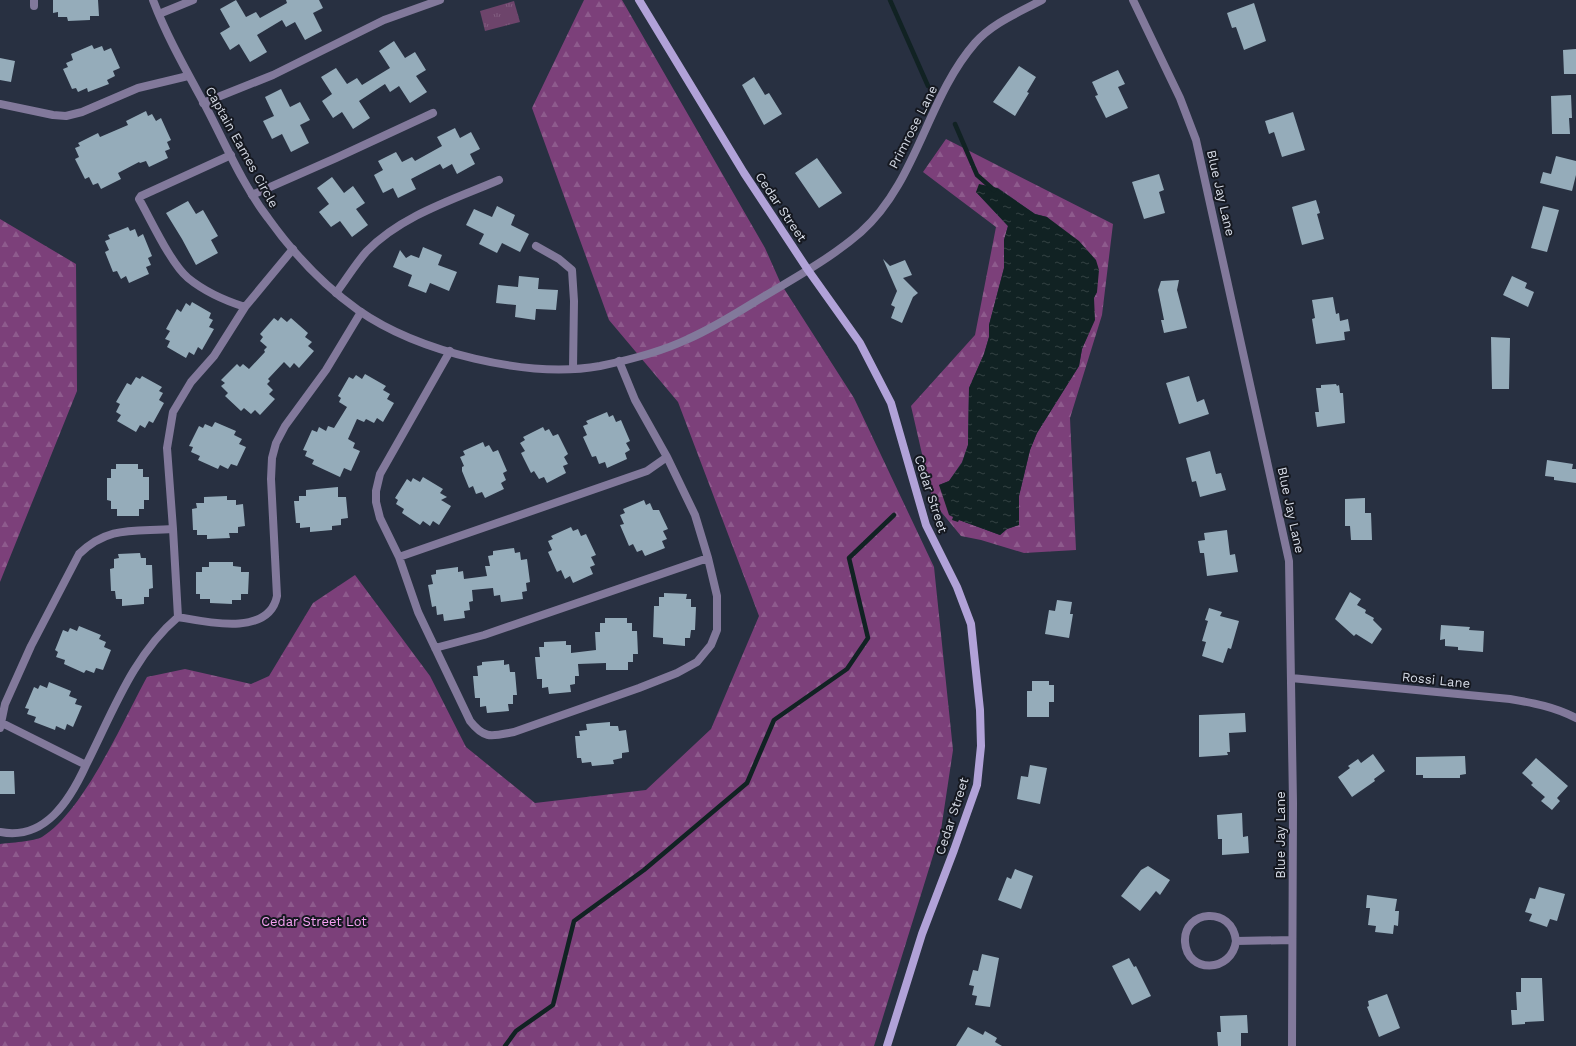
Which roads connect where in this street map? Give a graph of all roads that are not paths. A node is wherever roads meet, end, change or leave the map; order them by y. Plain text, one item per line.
1 (153, 0) edge
2 (193, 0) edge
3 (440, 0) edge
4 (639, 0) edge
5 (1042, 0) edge
6 (1133, 0) edge
7 (159, 14) junction
8 (188, 76) junction
9 (203, 103) junction
10 (0, 104) edge
11 (433, 113) dead end
12 (231, 155) junction
13 (499, 180) dead end
14 (252, 195) junction
15 (536, 246) dead end
16 (293, 249) junction
17 (808, 270) junction
18 (336, 293) junction
19 (245, 307) junction
20 (362, 312) junction
21 (450, 352) junction
22 (619, 361) junction
23 (573, 368) junction
24 (667, 457) junction
25 (173, 529) junction
26 (399, 557) junction
27 (708, 558) junction
28 (178, 617) junction
29 (435, 648) junction
30 (1291, 678) junction
31 (1576, 718) edge
32 (1, 726) edge
33 (86, 765) junction
34 (0, 832) edge
35 (1292, 940) junction
36 (1236, 941) junction
37 (887, 1046) edge
38 (1292, 1046) edge

1 - 7 street, Captain Eames Circle
2 - 7 street
3 - 9 street
4 - 17 street, Cedar Street
5 - 17 street, Primrose Lane
6 - 30 street, Blue Jay Lane
7 - 8 street, Captain Eames Circle
8 - 9 street, Captain Eames Circle
8 - 10 street
9 - 12 street, Captain Eames Circle
11 - 14 street
12 - 14 street, Captain Eames Circle
12 - 19 street
13 - 18 street
14 - 16 street, Captain Eames Circle
15 - 23 street
16 - 18 street, Captain Eames Circle
16 - 19 street
17 - 22 street, Captain Eames Circle
17 - 37 street, Cedar Street
18 - 20 street, Captain Eames Circle
19 - 25 street
20 - 21 street, Captain Eames Circle
20 - 28 street
21 - 23 street, Captain Eames Circle
21 - 26 street
22 - 23 street, Captain Eames Circle
22 - 24 street
24 - 26 street
24 - 27 street
25 - 28 street
25 - 32 street
26 - 29 street
27 - 29 street
27 - 29 street
28 - 33 street
30 - 31 street, Rossi Lane
30 - 35 street, Blue Jay Lane
32 - 33 street
33 - 34 street
35 - 36 street
35 - 38 street, Blue Jay Lane
36 - 36 street

